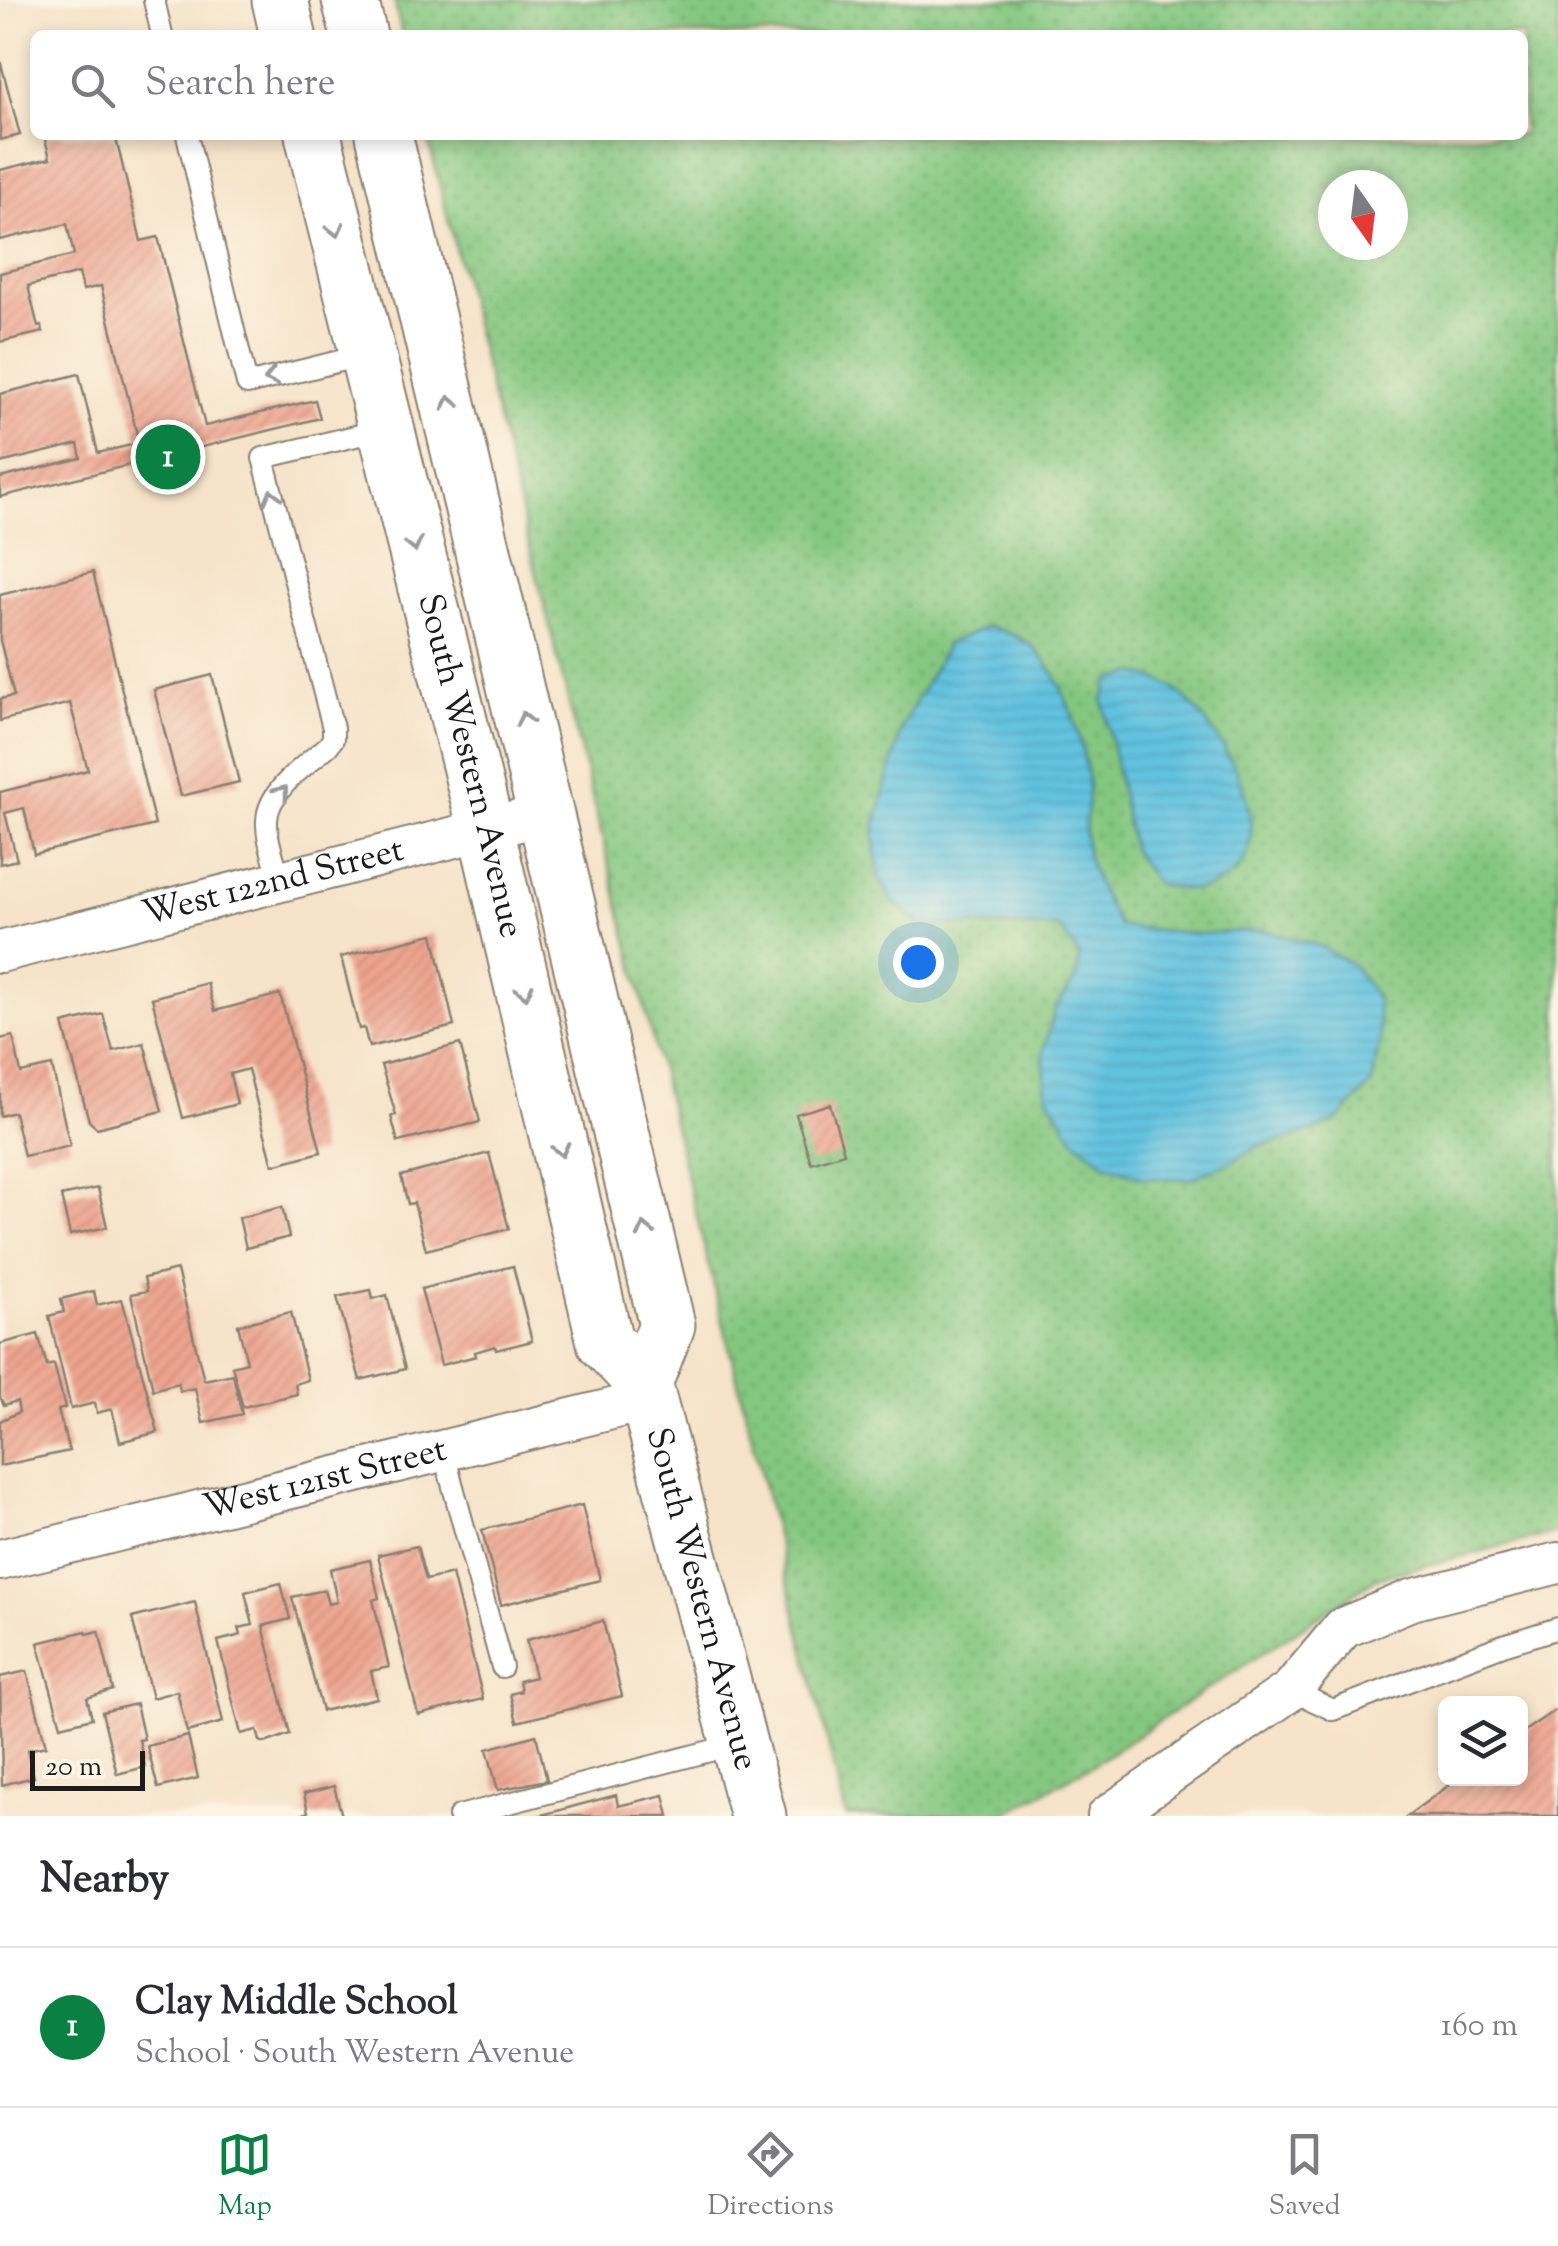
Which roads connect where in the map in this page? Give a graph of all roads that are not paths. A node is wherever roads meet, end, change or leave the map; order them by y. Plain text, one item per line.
1 (154, 0) edge
2 (280, 0) edge
3 (350, 0) edge
4 (161, 30) edge
5 (287, 30) edge
6 (358, 30) edge
7 (188, 140) edge
8 (313, 140) edge
9 (385, 140) edge
10 (366, 355) junction
11 (385, 429) junction
12 (546, 814) junction
13 (486, 830) junction
14 (281, 883) junction
15 (0, 952) edge
16 (646, 1391) junction
17 (443, 1450) junction
18 (0, 1560) edge
19 (1558, 1563) edge
20 (1558, 1628) edge
21 (502, 1667) dead end
22 (1291, 1690) junction
23 (738, 1744) junction
24 (458, 1816) edge
25 (758, 1816) edge
26 (1108, 1816) edge

1 - 4 lane
2 - 5 main road
3 - 6 main road
10 -> 7 lane
8 -> 10 main road, South Western Avenue
12 -> 9 main road, South Western Avenue
10 - 11 main road, South Western Avenue
11 -> 13 main road, South Western Avenue
14 -> 11 lane
12 - 13 street, West 122nd Street
16 -> 12 main road, South Western Avenue
13 - 14 street, West 122nd Street
13 -> 16 main road, South Western Avenue
14 - 15 street, West 122nd Street
16 - 17 street, West 121st Street
16 - 23 main road, South Western Avenue
17 - 18 street, West 121st Street
17 - 21 lane
19 - 22 street
20 - 22 lane
22 - 26 street
23 - 24 lane
23 - 25 main road, South Western Avenue

